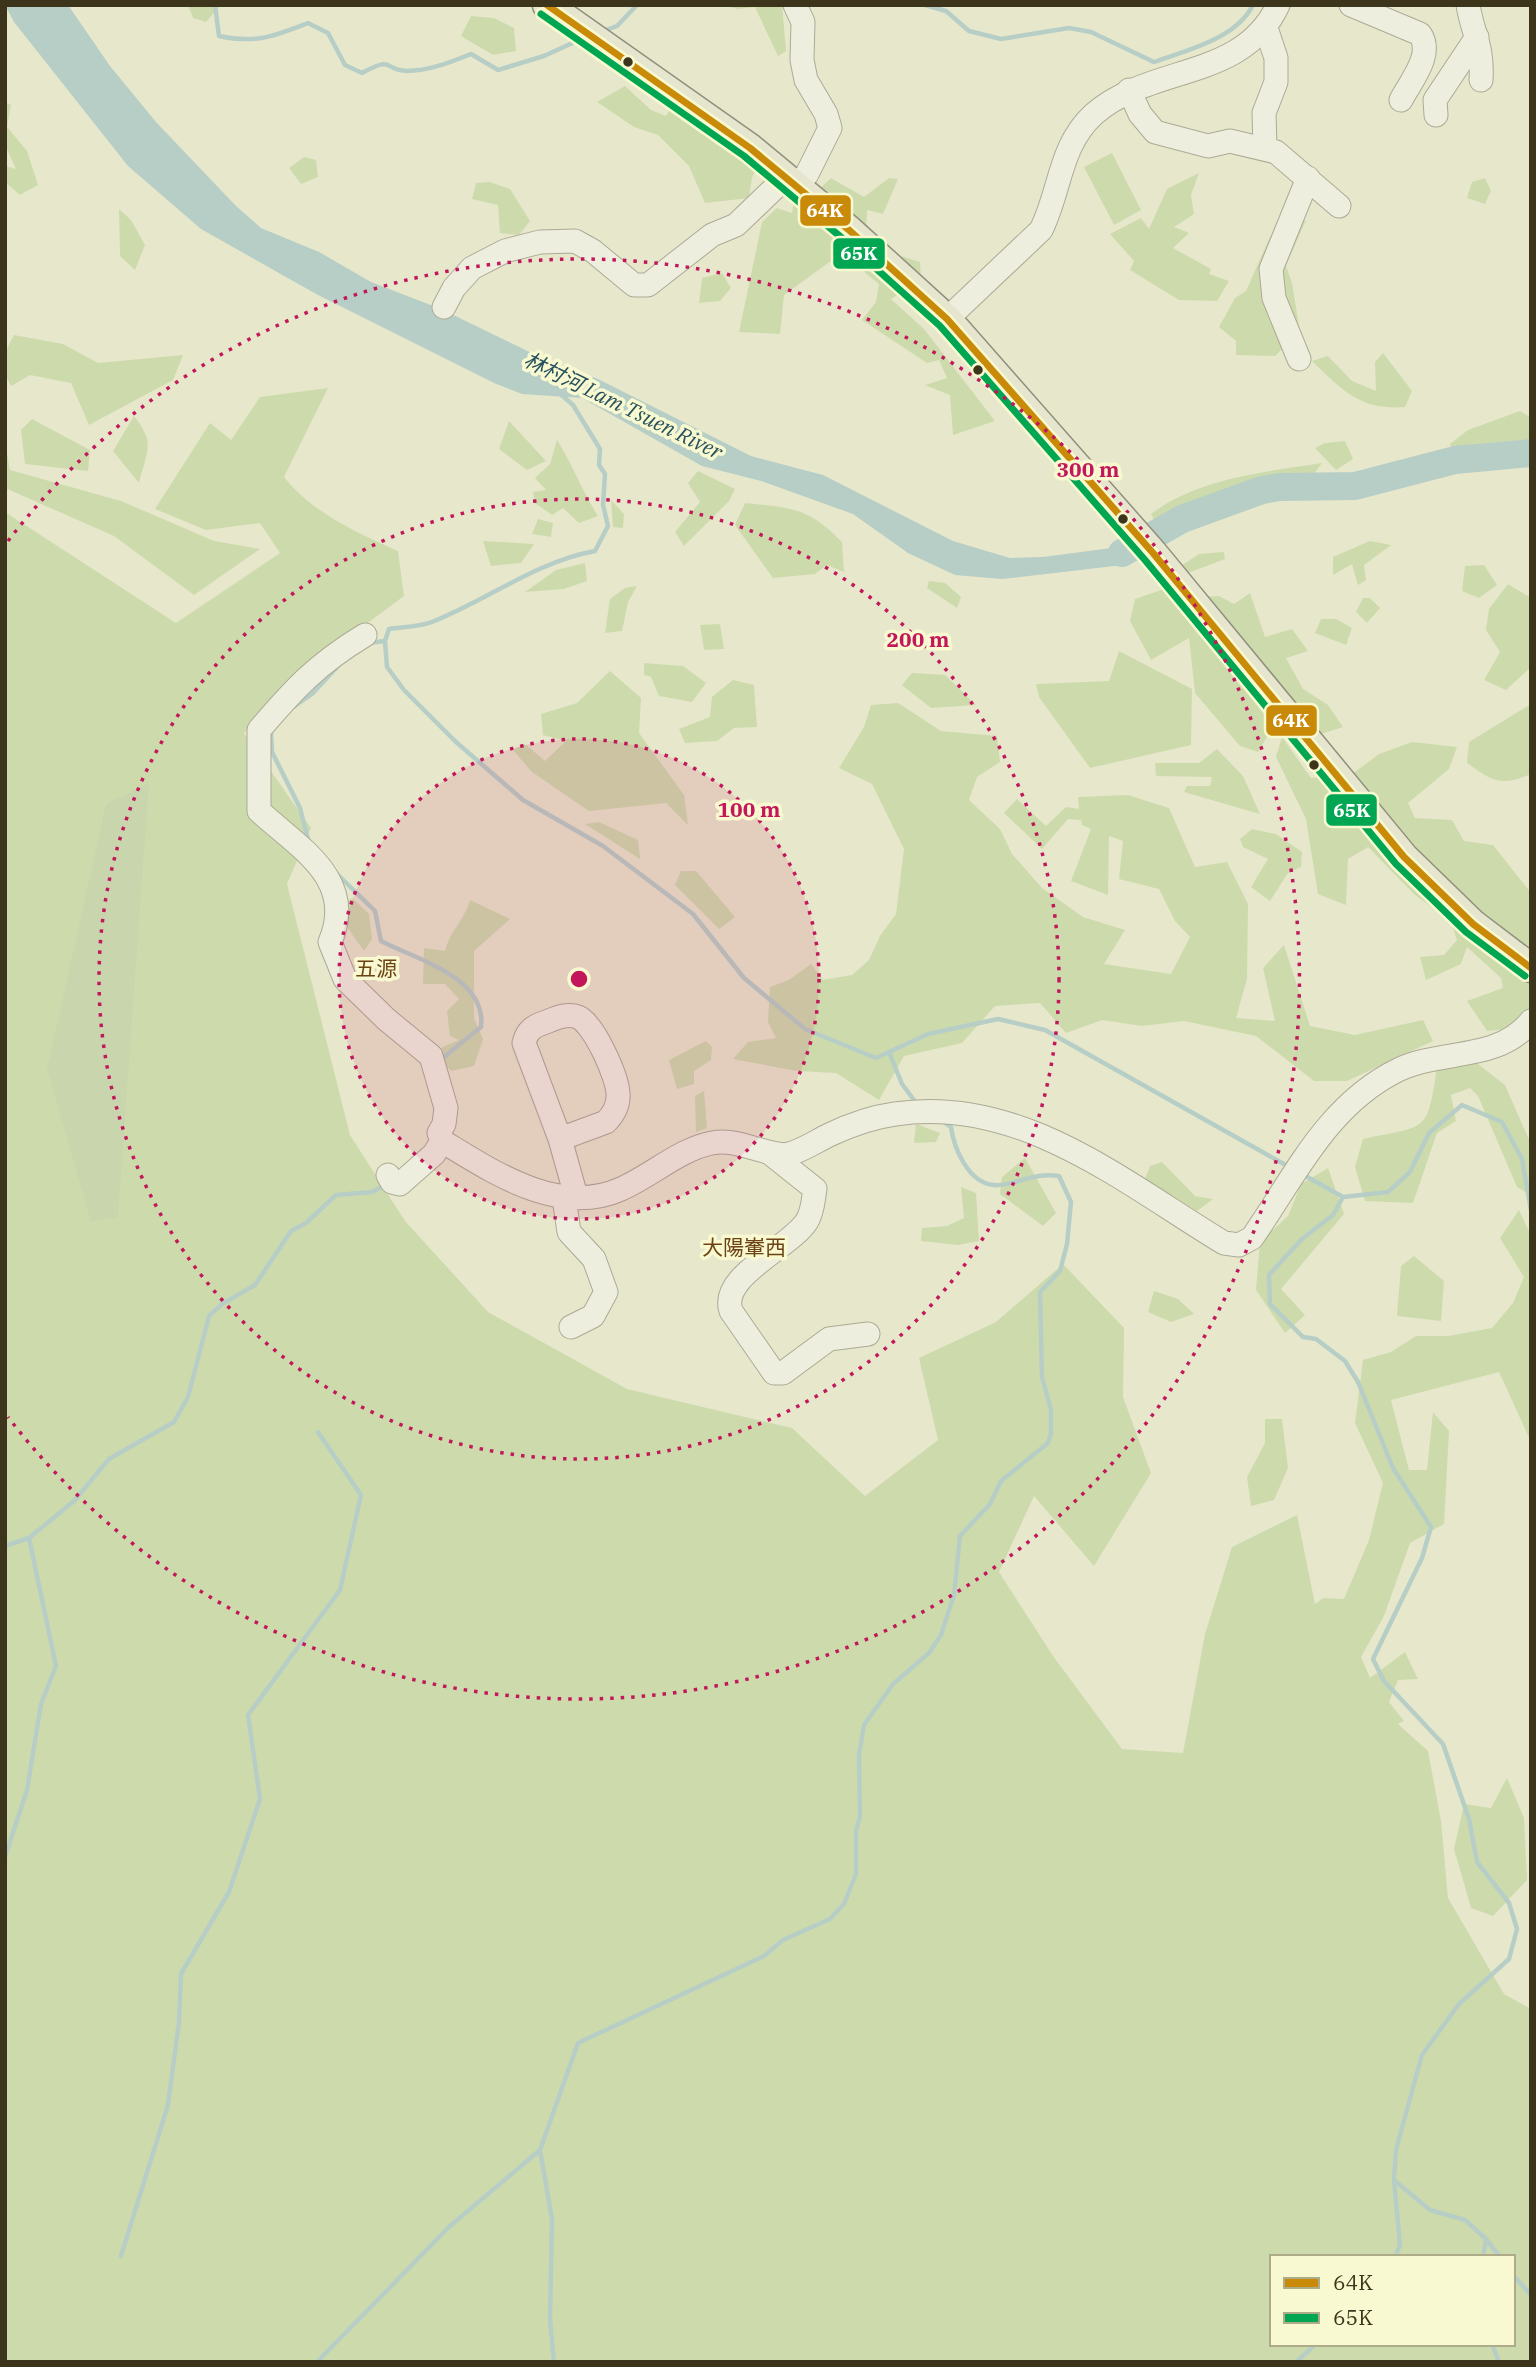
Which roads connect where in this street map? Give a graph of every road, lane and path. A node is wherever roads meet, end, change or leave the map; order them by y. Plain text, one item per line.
1 (795, 5) edge
2 (1278, 5) edge
3 (1351, 5) edge
4 (1468, 5) edge
5 (560, 12) edge
6 (1266, 28) junction
7 (1477, 37) junction
8 (1481, 80) dead end
9 (1129, 90) junction
10 (1401, 100) dead end
11 (1436, 115) dead end
12 (1265, 148) junction
13 (1308, 178) junction
14 (791, 182) junction
15 (1339, 206) dead end
16 (444, 307) dead end
17 (947, 319) junction
18 (1299, 359) dead end
19 (365, 635) dead end
20 (1531, 968) edge
21 (1531, 1021) edge
22 (560, 1139) junction
23 (442, 1141) junction
24 (771, 1154) junction
25 (388, 1175) dead end
26 (570, 1197) junction
27 (571, 1327) dead end
28 (868, 1334) dead end

1 - 14 street
2 - 6 street
3 - 10 street
4 - 7 street
5 - 14 main road
6 - 9 street
6 - 12 street
7 - 8 street
7 - 11 street
9 - 12 street
9 - 17 street
12 - 13 street
13 - 15 street
13 - 18 street
14 - 16 street
14 - 17 main road
17 - 20 main road
19 - 23 street
21 - 24 street
22 - 22 street
22 - 26 street
23 - 25 street
23 - 26 street
24 - 26 street
24 - 28 street
26 - 27 street

